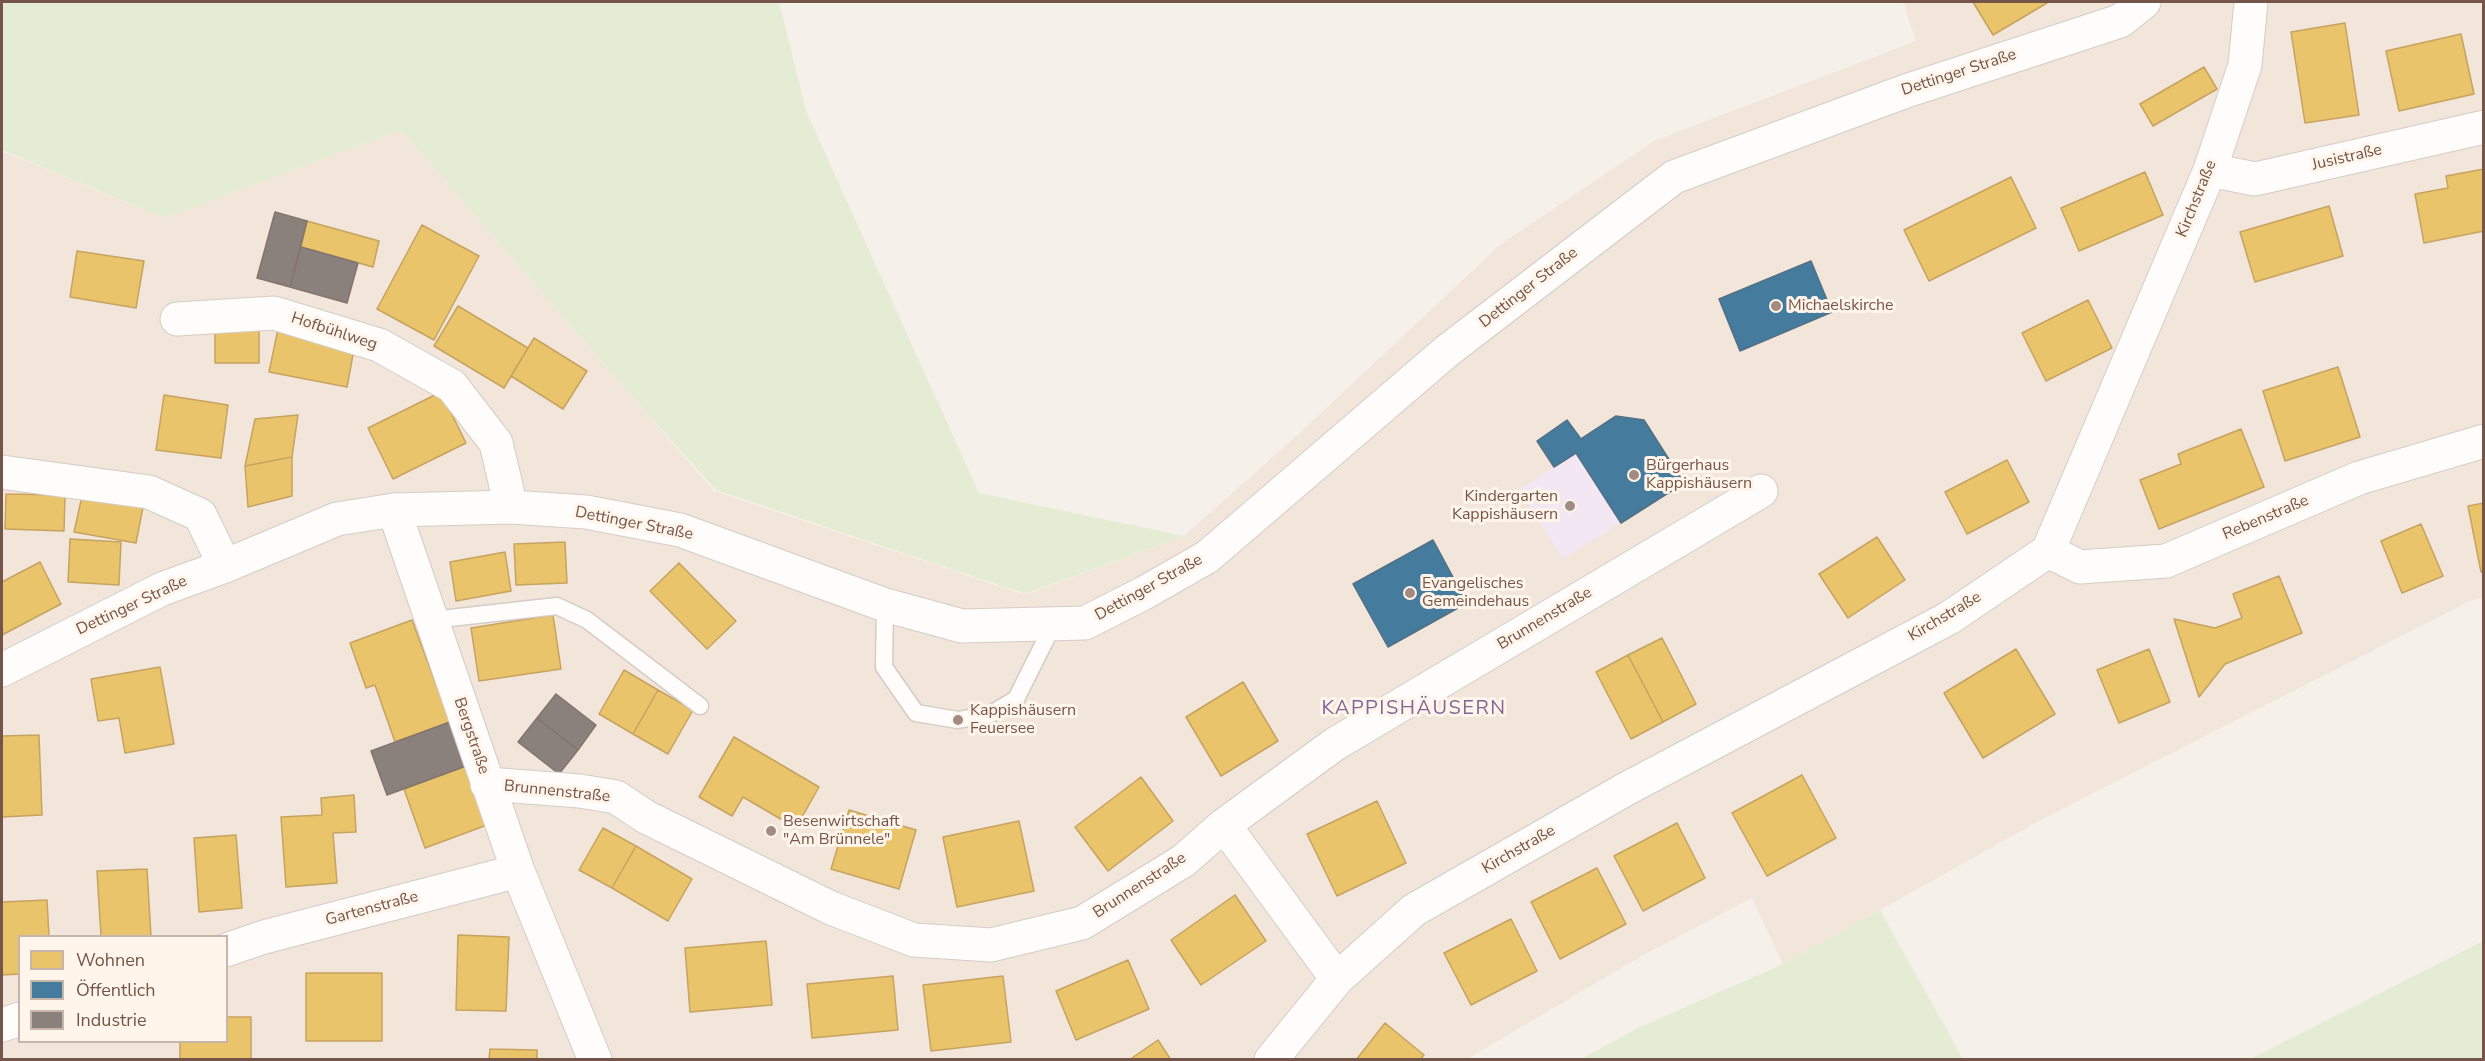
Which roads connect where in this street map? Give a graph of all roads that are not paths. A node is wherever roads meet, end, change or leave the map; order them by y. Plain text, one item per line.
1 (2144, 2) edge
2 (2251, 2) edge
3 (2484, 127) edge
4 (2210, 170) junction
5 (177, 319) dead end
6 (2484, 441) edge
7 (2, 472) edge
8 (1761, 491) dead end
9 (511, 507) junction
10 (394, 510) junction
11 (2048, 551) junction
12 (225, 566) junction
13 (885, 605) junction
14 (432, 620) junction
15 (1053, 625) junction
16 (2, 670) edge
17 (700, 706) dead end
18 (487, 784) junction
19 (1224, 825) junction
20 (518, 871) junction
21 (228, 949) edge
22 (1337, 980) junction
23 (18, 1019) edge
24 (2, 1025) edge
25 (595, 1059) edge
26 (1271, 1059) edge

1 - 15 street, Dettinger Straße
2 - 4 street, Kirchstraße
3 - 4 street, Jusistraße
4 - 11 street, Kirchstraße
5 - 9 street, Hofbühlweg
6 - 11 street, Rebenstraße
7 - 12 street
8 - 19 street, Brunnenstraße
9 - 10 street, Dettinger Straße
9 - 13 street, Dettinger Straße
10 - 12 street, Dettinger Straße
10 - 14 street, Bergstraße
11 - 22 street, Kirchstraße
12 - 16 street, Dettinger Straße
13 - 15 street, Dettinger Straße
13 - 15 lane
14 - 17 lane
14 - 18 street, Bergstraße
18 - 19 street, Brunnenstraße
18 - 20 street, Bergstraße
19 - 22 street
20 - 21 street, Gartenstraße
20 - 25 street, Bergstraße
22 - 26 street, Kirchstraße
23 - 24 street

